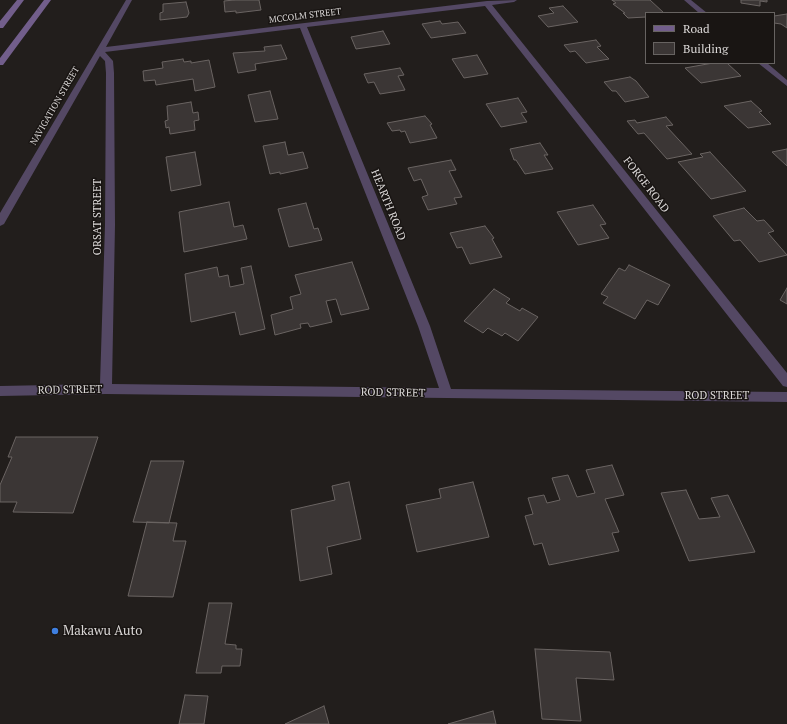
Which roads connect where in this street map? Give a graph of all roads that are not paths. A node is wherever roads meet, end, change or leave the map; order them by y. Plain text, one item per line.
1 (22, 0) edge
2 (48, 0) edge
3 (129, 0) edge
4 (514, 0) edge
5 (687, 0) edge
6 (487, 3) junction
7 (702, 12) edge
8 (0, 26) edge
9 (303, 26) junction
10 (99, 50) junction
11 (0, 63) edge
12 (763, 64) edge
13 (787, 84) edge
14 (0, 222) edge
15 (787, 382) edge
16 (106, 389) junction
17 (0, 391) edge
18 (447, 394) junction
19 (787, 397) edge

1 - 8 main road
2 - 11 main road
3 - 10 street, NAVIGATION STREET
4 - 6 street, MCCOLM STREET
5 - 7 street
6 - 9 street, MCCOLM STREET
6 - 15 street, FORGE ROAD
9 - 10 street, MCCOLM STREET
9 - 18 street, HEARTH ROAD
10 - 14 street, NAVIGATION STREET
10 - 16 street, ORSAT STREET
12 - 13 street
16 - 17 street, ROD STREET
16 - 18 street, ROD STREET
18 - 19 street, ROD STREET

